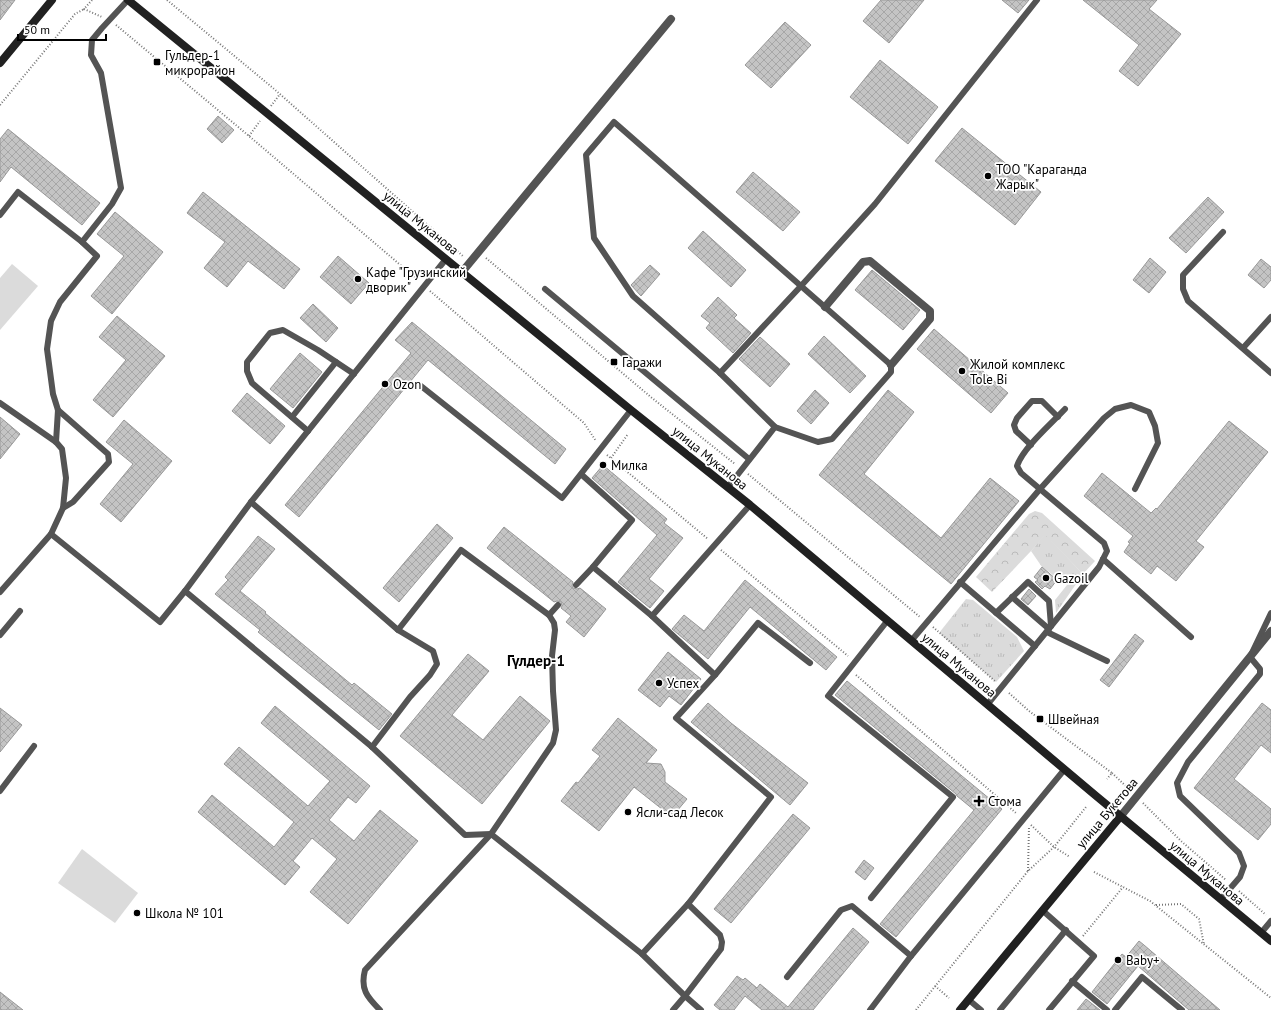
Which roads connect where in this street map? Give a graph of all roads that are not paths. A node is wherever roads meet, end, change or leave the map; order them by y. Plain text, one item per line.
1 (52, 0) edge
2 (128, 0) edge
3 (1037, 0) edge
4 (671, 19) dead end
5 (0, 63) edge
6 (0, 215) edge
7 (1223, 232) dead end
8 (82, 242) junction
9 (446, 259) junction
10 (462, 272) junction
11 (801, 286) junction
12 (545, 290) dead end
13 (824, 307) junction
14 (1271, 317) edge
15 (1243, 348) junction
16 (336, 362) junction
17 (891, 364) junction
18 (720, 373) junction
19 (1271, 373) edge
20 (354, 374) junction
21 (421, 386) dead end
22 (0, 403) edge
23 (1065, 409) dead end
24 (58, 410) junction
25 (631, 410) junction
26 (292, 417) junction
27 (1058, 417) junction
28 (774, 427) junction
29 (308, 430) junction
30 (56, 442) junction
31 (1031, 446) junction
32 (749, 459) junction
33 (582, 475) junction
34 (728, 487) junction
35 (1040, 489) junction
36 (1135, 489) dead end
37 (251, 502) junction
38 (750, 505) junction
39 (63, 508) junction
40 (51, 534) junction
41 (1104, 559) junction
42 (593, 567) junction
43 (960, 582) junction
44 (576, 585) dead end
45 (185, 591) junction
46 (0, 592) edge
47 (1012, 597) junction
48 (558, 605) dead end
49 (20, 611) dead end
50 (996, 613) junction
51 (1271, 613) edge
52 (549, 615) junction
53 (652, 616) junction
54 (888, 620) junction
55 (1049, 629) junction
56 (398, 630) junction
57 (1271, 631) edge
58 (0, 635) edge
59 (1191, 637) dead end
60 (911, 641) junction
61 (1035, 646) junction
62 (1250, 657) junction
63 (1107, 660) dead end
64 (810, 663) dead end
65 (715, 674) junction
66 (987, 705) junction
67 (34, 746) dead end
68 (372, 747) junction
69 (1064, 770) junction
70 (0, 791) edge
71 (1120, 816) junction
72 (490, 834) junction
73 (871, 898) dead end
74 (1220, 899) junction
75 (688, 904) junction
76 (1042, 910) junction
77 (1271, 921) edge
78 (1066, 930) junction
79 (1261, 933) junction
80 (1271, 941) edge
81 (642, 954) junction
82 (912, 956) junction
83 (787, 977) dead end
84 (1072, 981) junction
85 (685, 996) junction
86 (969, 1000) junction
87 (380, 1010) edge
88 (673, 1010) edge
89 (701, 1010) edge
90 (870, 1010) edge
91 (960, 1010) edge
92 (980, 1010) edge
93 (1000, 1010) edge
94 (1049, 1010) edge
95 (1107, 1010) edge
96 (1115, 1010) edge
97 (1182, 1010) edge

1 - 5 main road
2 - 8 lane
2 - 9 main road, улица Муканова
3 - 11 lane
4 - 10 street
6 - 8 lane
7 - 15 lane
8 - 24 lane
9 - 10 main road, улица Муканова
9 - 20 lane
10 - 25 main road, улица Муканова
11 - 13 lane
11 - 18 lane
11 - 18 lane
12 - 32 lane
13 - 17 lane
13 - 17 street
14 - 15 lane
15 - 19 lane
16 - 20 lane
16 - 26 lane
16 - 26 lane
17 - 28 lane
18 - 28 lane
20 - 29 lane
21 - 33 lane
22 - 30 lane
23 - 27 lane
24 - 30 lane
24 - 39 lane
25 - 33 lane
25 - 34 main road, улица Муканова
26 - 29 lane
27 - 31 lane
27 - 31 lane
28 - 32 lane
29 - 37 lane
30 - 39 lane
31 - 35 lane
32 - 34 lane
33 - 42 lane
34 - 38 main road, улица Муканова
35 - 36 lane
35 - 41 lane
35 - 43 lane
37 - 45 lane
37 - 56 lane
38 - 53 lane
38 - 54 main road, улица Муканова
39 - 40 lane
40 - 45 lane
40 - 46 lane
41 - 55 lane
41 - 59 lane
42 - 44 lane
42 - 53 lane
43 - 50 lane
43 - 60 lane
45 - 68 lane
47 - 50 lane
47 - 55 lane
47 - 55 lane
48 - 52 lane
49 - 58 lane
50 - 61 lane
51 - 62 lane
52 - 56 lane
52 - 72 lane
53 - 65 lane
54 - 60 main road, улица Муканова
54 - 73 lane
55 - 61 lane
55 - 63 lane
56 - 68 lane
57 - 62 street, улица Букетова
60 - 66 main road, улица Муканова
61 - 66 lane
62 - 71 street, улица Букетова
62 - 74 lane
64 - 65 lane
65 - 75 lane
66 - 69 main road, улица Муканова
67 - 70 lane
68 - 72 lane
69 - 71 main road, улица Муканова
69 - 82 lane
71 - 74 main road, улица Муканова
71 - 76 main road, улица Букетова
72 - 81 lane
72 - 87 lane
74 - 79 main road, улица Муканова
75 - 81 lane
75 - 85 lane
76 - 78 lane
76 - 86 main road, улица Букетова
77 - 79 lane
78 - 84 lane
78 - 93 lane
79 - 80 main road, улица Муканова
81 - 85 lane
82 - 83 lane
82 - 90 lane
84 - 94 lane
84 - 95 lane
85 - 88 lane
85 - 89 lane
86 - 91 main road, улица Букетова
86 - 92 lane
96 - 97 lane

